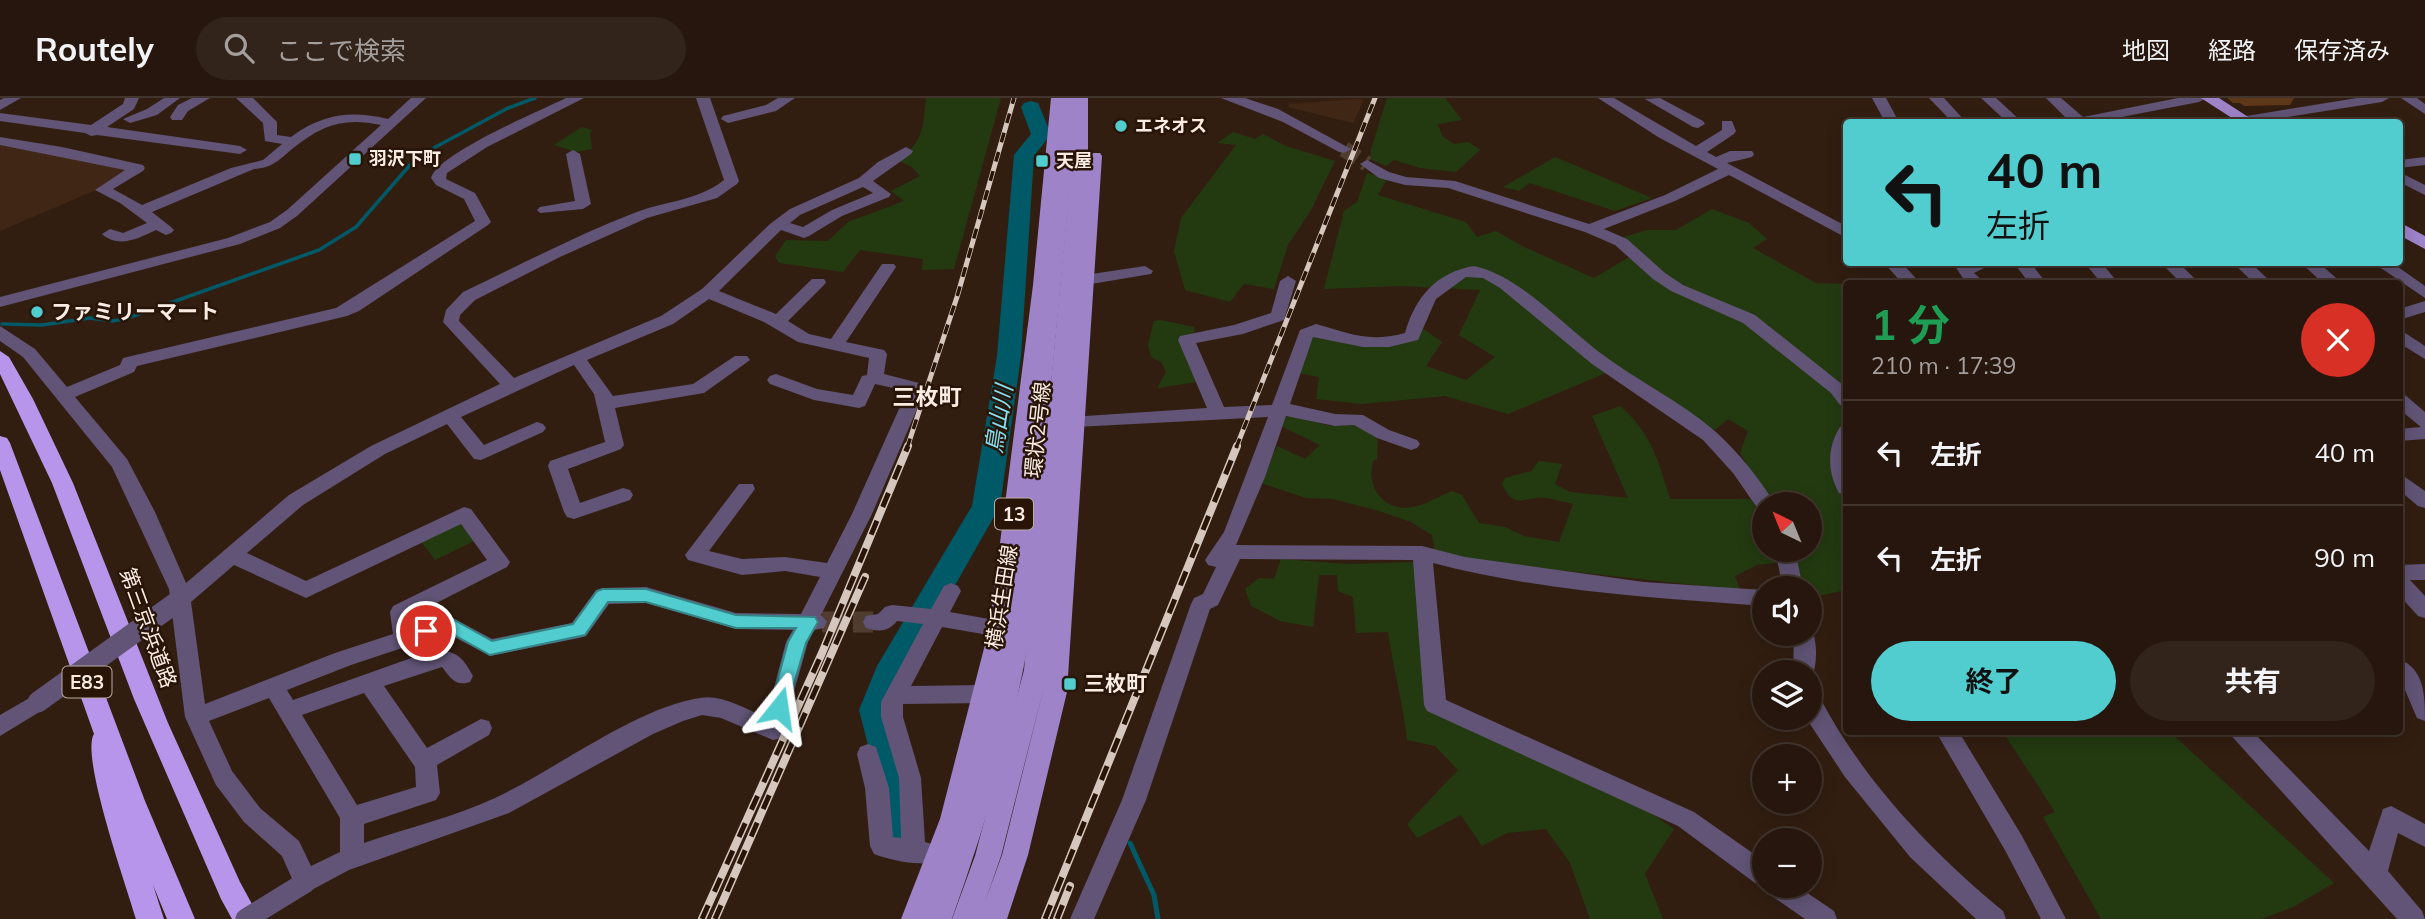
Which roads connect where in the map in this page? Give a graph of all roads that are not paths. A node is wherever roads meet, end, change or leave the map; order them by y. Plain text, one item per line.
1 (132, 98) edge
2 (173, 98) edge
3 (203, 98) edge
4 (243, 98) edge
5 (419, 98) edge
6 (577, 98) edge
7 (703, 98) edge
8 (788, 98) edge
9 (1058, 98) edge
10 (1066, 98) edge
11 (1081, 98) edge
12 (1092, 98) edge
13 (1228, 98) edge
14 (1605, 98) edge
15 (1652, 98) edge
16 (1879, 98) edge
17 (1936, 98) edge
18 (1989, 98) edge
19 (2053, 98) edge
20 (2108, 98) edge
21 (2198, 98) edge
22 (2208, 98) edge
23 (2290, 98) edge
24 (2382, 98) edge
25 (2408, 98) edge
26 (2425, 110) edge
27 (1625, 111) junction
28 (2307, 115) edge
29 (0, 117) edge
30 (177, 117) dead end
31 (1684, 117) junction
32 (2132, 118) edge
33 (130, 119) dead end
34 (728, 119) dead end
35 (1890, 119) edge
36 (1956, 119) edge
37 (2012, 119) edge
38 (2077, 119) edge
39 (2235, 119) edge
40 (2236, 119) edge
41 (2269, 119) edge
42 (389, 123) junction
43 (1698, 124) dead end
44 (1727, 124) dead end
45 (93, 131) junction
46 (1658, 131) junction
47 (0, 141) edge
48 (292, 141) junction
49 (1344, 149) tunnel mouth
50 (62, 150) junction
51 (240, 150) dead end
52 (906, 151) dead end
53 (1696, 152) junction
54 (1747, 154) dead end
55 (571, 158) dead end
56 (2425, 161) edge
57 (1367, 164) tunnel mouth
58 (2403, 164) edge
59 (1723, 166) junction
60 (2403, 178) edge
61 (864, 181) junction
62 (2425, 191) edge
63 (545, 210) dead end
64 (142, 211) junction
65 (2403, 221) edge
66 (779, 224) junction
67 (161, 228) joint
68 (1590, 229) junction
69 (1843, 230) edge
70 (2403, 230) edge
71 (110, 234) dead end
72 (2425, 235) edge
73 (2425, 244) edge
74 (1895, 266) edge
75 (1981, 266) edge
76 (2024, 266) edge
77 (2096, 266) edge
78 (2172, 266) edge
79 (2245, 266) edge
80 (2313, 266) edge
81 (2386, 266) edge
82 (888, 267) dead end
83 (1145, 271) dead end
84 (1966, 275) edge
85 (1085, 280) junction
86 (1909, 280) edge
87 (2036, 280) edge
88 (2108, 280) edge
89 (2188, 280) edge
90 (2260, 280) edge
91 (2330, 280) edge
92 (1288, 281) dead end
93 (818, 282) dead end
94 (708, 292) junction
95 (2425, 293) edge
96 (2, 297) edge
97 (2425, 306) edge
98 (2403, 314) edge
99 (778, 322) junction
100 (0, 331) edge
101 (2403, 337) edge
102 (835, 346) junction
103 (2425, 354) edge
104 (577, 358) junction
105 (1, 359) edge
106 (741, 360) dead end
107 (875, 378) junction
108 (776, 380) dead end
109 (512, 386) junction
110 (65, 396) junction
111 (1843, 396) edge
112 (607, 403) junction
113 (2403, 403) edge
114 (1281, 410) junction
115 (1218, 413) junction
116 (450, 415) junction
117 (1076, 421) junction
118 (2425, 422) edge
119 (537, 428) dead end
120 (2425, 433) edge
121 (2403, 435) edge
122 (1843, 439) edge
123 (0, 443) edge
124 (1411, 444) dead end
125 (1843, 480) edge
126 (2403, 483) edge
127 (746, 489) dead end
128 (1757, 492) edge
129 (623, 495) dead end
130 (2425, 501) edge
131 (1422, 553) junction
132 (234, 556) junction
133 (834, 571) junction
134 (2410, 574) edge
135 (951, 591) dead end
136 (1752, 597) edge
137 (181, 599) junction
138 (1202, 604) junction
139 (2425, 610) edge
140 (934, 619) junction
141 (815, 622) junction
142 (873, 622) tunnel mouth
143 (1000, 629) junction
144 (404, 638) junction
145 (2403, 671) edge
146 (2403, 672) edge
147 (462, 676) dead end
148 (2425, 677) edge
149 (369, 682) junction
150 (273, 686) junction
151 (984, 694) junction
152 (895, 695) junction
153 (288, 711) junction
154 (2425, 712) edge
155 (196, 716) junction
156 (99, 718) junction
157 (1822, 724) edge
158 (0, 727) edge
159 (481, 729) dead end
160 (1949, 735) edge
161 (2242, 735) edge
162 (868, 754) dead end
163 (424, 761) junction
164 (352, 817) junction
165 (2425, 836) edge
166 (914, 851) junction
167 (938, 855) junction
168 (352, 858) junction
169 (1752, 867) edge
170 (2375, 874) junction
171 (306, 882) junction
172 (1795, 898) edge
173 (150, 919) edge
174 (181, 919) edge
175 (246, 919) edge
176 (915, 919) edge
177 (939, 919) edge
178 (966, 919) edge
179 (993, 919) edge
180 (1082, 919) edge
181 (1825, 919) edge
182 (1994, 919) edge
183 (2054, 919) edge
184 (2413, 919) edge

1 - 45 street
2 - 33 street
3 - 30 street
4 - 48 street
5 - 42 street
6 - 110 street
7 - 109 street
8 - 34 street
9 - 143 main road, 横浜生田線 / 13
10 - 177 main road, 環状2号線, bridge
11 - 178 main road, 環状2号線
12 - 85 main road
13 - 49 street
14 - 27 street
15 - 27 street
15 - 31 street
16 - 35 street
17 - 36 street
18 - 37 street
19 - 38 street
20 - 32 street
21 - 32 street
21 - 39 main road
22 - 40 main road
23 - 28 street
24 - 28 street
25 - 26 street
27 - 46 street
28 - 41 street
29 - 45 street
31 - 43 street
31 - 46 street
42 - 48 street
42 - 96 street
44 - 53 street
45 - 50 street
45 - 51 street
46 - 53 street
47 - 50 street
48 - 64 street
50 - 64 street
52 - 61 street
53 - 59 street
54 - 59 street
55 - 63 street
56 - 58 street
57 - 68 street
59 - 68 street
59 - 69 street
60 - 62 street
61 - 66 street
61 - 66 street
64 - 67 street
65 - 72 main road
66 - 94 street
67 - 71 street
68 - 111 street
70 - 73 main road
74 - 86 street
75 - 84 street
76 - 87 street
77 - 88 street
78 - 89 street
79 - 90 street
80 - 91 street
81 - 95 street
82 - 102 street
83 - 85 street
85 - 117 main road
92 - 115 street
93 - 99 street
94 - 99 street
94 - 104 street
97 - 98 street
99 - 102 street
100 - 110 street
101 - 103 street
102 - 107 street
104 - 109 street
104 - 112 street
105 - 175 highway, 第三京浜道路 / E83
106 - 112 street
107 - 108 street
107 - 133 street
109 - 116 street
110 - 137 street
112 - 129 street
113 - 118 street
114 - 115 street
114 - 124 street
114 - 128 street
114 - 138 street
115 - 117 street
116 - 119 street
116 - 132 street
117 - 179 main road
120 - 121 street
122 - 125 street
123 - 156 highway, E83
126 - 130 street
127 - 133 street
131 - 136 street
131 - 138 street
131 - 169 street
132 - 137 street
132 - 144 street
133 - 141 street
134 - 139 street
135 - 140 street
137 - 155 street
137 - 158 street, bridge
138 - 180 street
140 - 142 street
140 - 143 street
140 - 152 street
141 - 144 street
141 - 168 street
143 - 151 main road, 横浜生田線 / 13
144 - 150 street
145 - 148 street
146 - 154 street
147 - 149 street
149 - 153 street
149 - 163 street
150 - 153 street
150 - 155 street
151 - 152 street
151 - 167 main road, 横浜生田線 / 13
152 - 166 street
153 - 164 street
155 - 171 street
156 - 173 highway
156 - 174 highway, E83
157 - 182 street
159 - 163 street
160 - 183 street
161 - 170 street
162 - 166 street
163 - 164 street
164 - 168 street
165 - 170 street
166 - 167 street
167 - 176 main road, 横浜生田線 / 13
168 - 171 street
170 - 184 street
171 - 175 street, bridge
172 - 181 street

